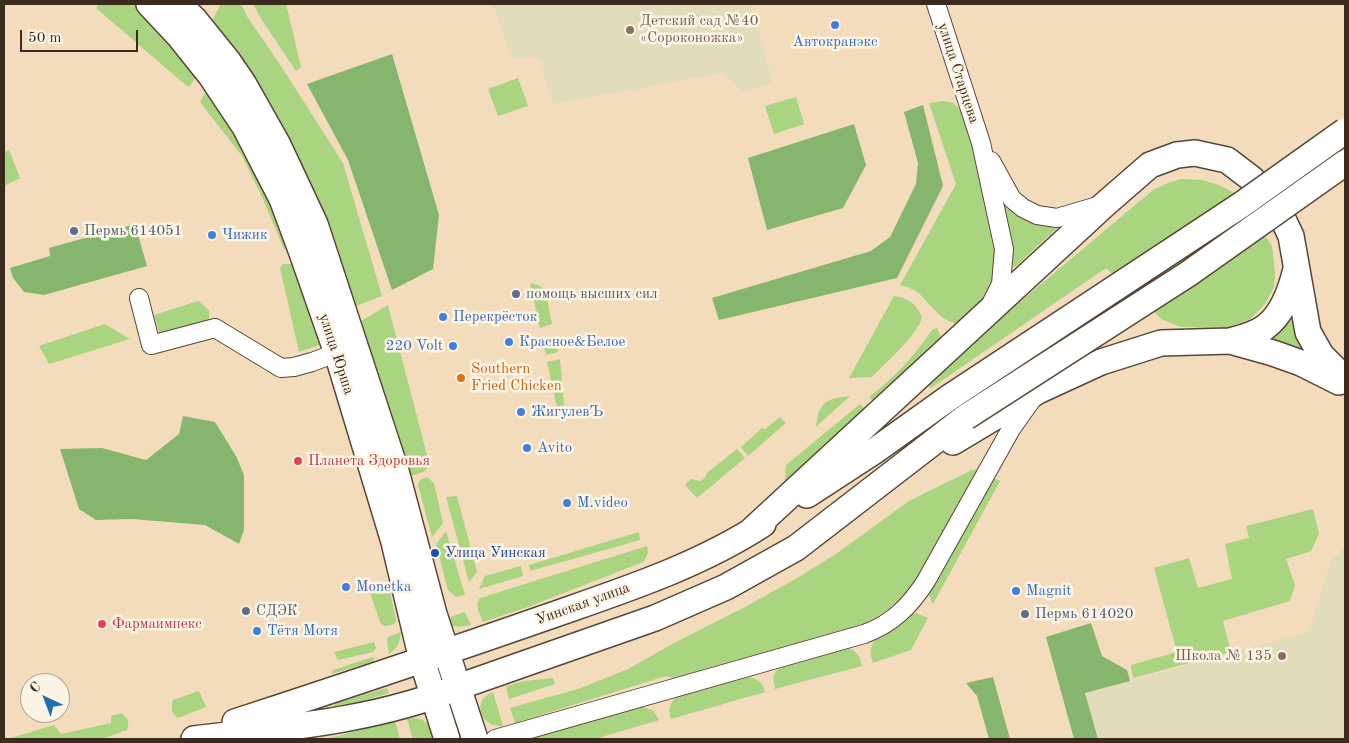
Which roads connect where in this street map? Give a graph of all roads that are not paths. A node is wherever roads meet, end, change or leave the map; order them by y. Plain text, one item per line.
1 (149, 4) edge
2 (179, 4) edge
3 (936, 4) edge
4 (1345, 131) edge
5 (981, 143) junction
6 (1345, 163) edge
7 (1104, 204) junction
8 (1296, 265) junction
9 (138, 298) dead end
10 (987, 311) junction
11 (1230, 341) junction
12 (346, 349) junction
13 (1345, 379) edge
14 (1345, 387) edge
15 (1038, 391) junction
16 (875, 488) junction
17 (750, 532) junction
18 (446, 652) junction
19 (422, 660) junction
20 (458, 687) junction
21 (433, 698) junction
22 (183, 739) edge
23 (194, 739) edge
24 (447, 739) edge
25 (475, 739) edge
26 (495, 739) edge

1 - 12 main road, улица Юрша
2 - 12 main road, улица Юрша
3 - 5 street, улица Старцева
4 - 17 main road, Уинская улица, bridge
5 - 7 street
5 - 10 street
6 - 16 main road, bridge
7 - 8 main road
7 - 10 main road
8 - 11 main road
8 - 13 main road
9 - 12 street
10 - 17 main road
11 - 14 main road
11 - 15 main road
12 - 18 main road, улица Юрша
12 - 19 main road, улица Юрша
15 - 16 main road
15 - 26 street
16 - 20 main road
17 - 18 main road, Уинская улица
18 - 19 main road, Уинская улица
18 - 20 main road, улица Юрша
19 - 21 main road, улица Юрша
19 - 22 main road, Уинская улица
20 - 21 main road
20 - 25 main road, улица Юрша
21 - 23 main road
21 - 24 main road, улица Юрша

